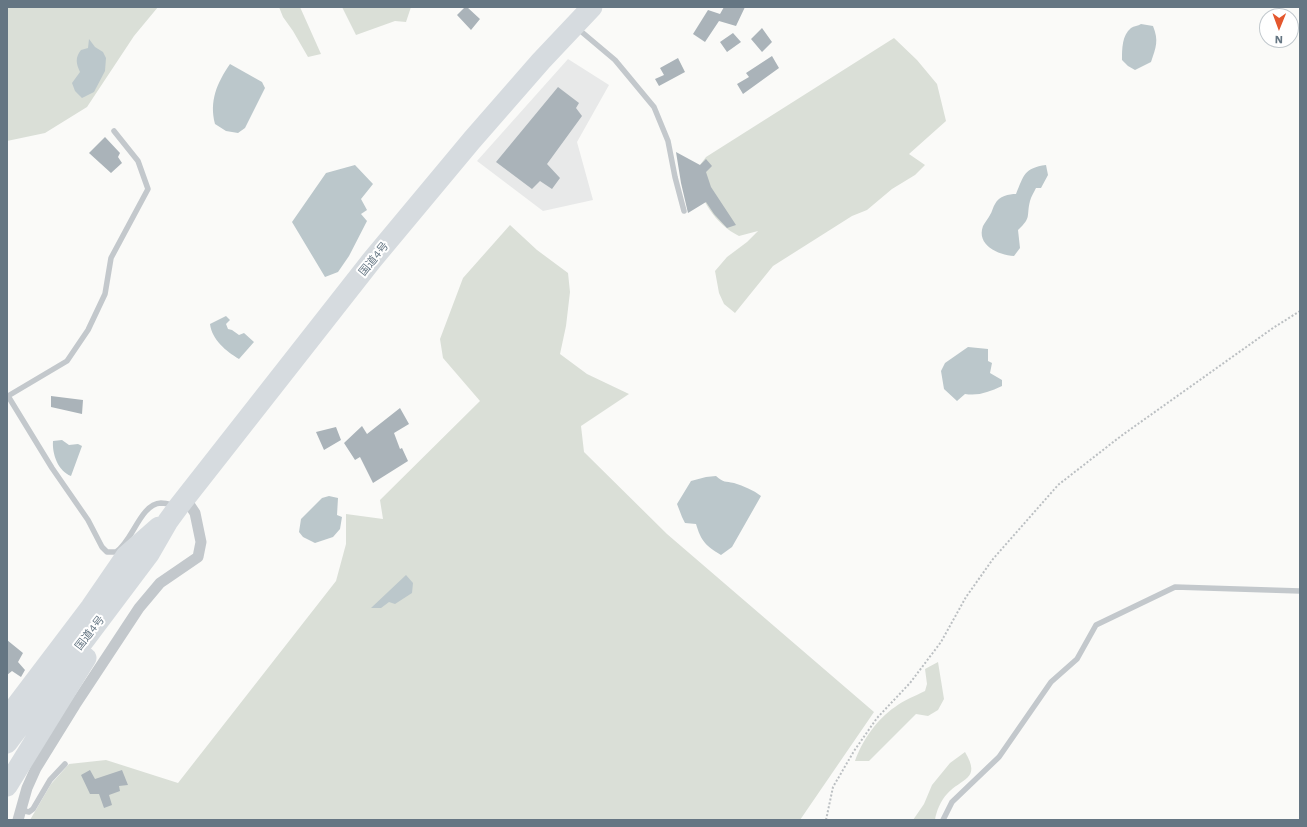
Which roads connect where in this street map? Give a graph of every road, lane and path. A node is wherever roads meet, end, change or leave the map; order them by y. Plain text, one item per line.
1 (592, 7) edge
2 (575, 26) junction
3 (114, 131) dead end
4 (684, 211) dead end
5 (1300, 311) edge
6 (177, 508) junction
7 (123, 591) junction
8 (1300, 591) edge
9 (7, 718) edge
10 (7, 743) edge
11 (65, 764) dead end
12 (7, 786) edge
13 (19, 815) edge
14 (826, 820) edge
15 (943, 820) edge

1 - 2 highway, 国道4号
2 - 4 lane
2 - 6 highway, 国道4号
3 - 6 lane
5 - 14 path
6 - 7 highway, 国道4号
6 - 9 highway, 国道4号
6 - 13 street
7 - 10 highway, 国道4号
7 - 12 highway
8 - 15 lane
11 - 13 lane

